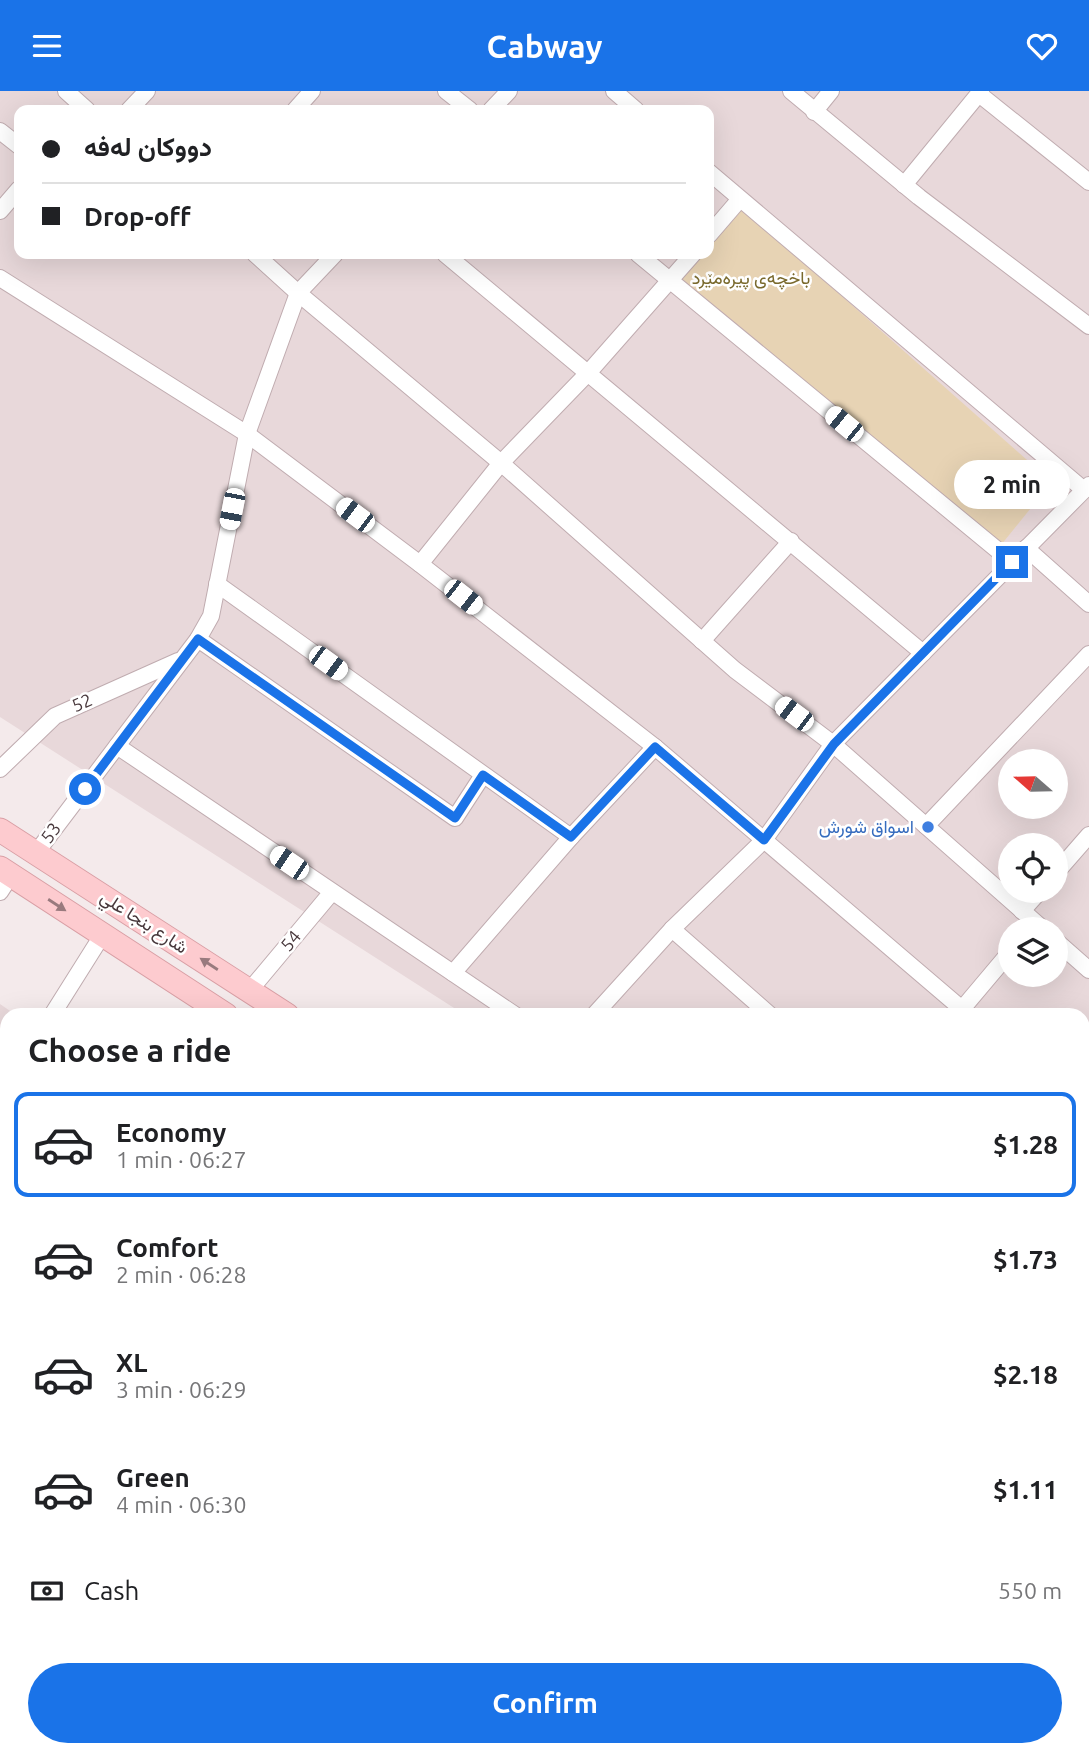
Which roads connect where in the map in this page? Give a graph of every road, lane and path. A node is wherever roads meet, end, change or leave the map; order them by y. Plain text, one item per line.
1 (66, 91) edge
2 (147, 91) edge
3 (312, 91) edge
4 (446, 91) edge
5 (509, 91) edge
6 (614, 91) edge
7 (791, 91) edge
8 (831, 91) edge
9 (980, 93) edge
10 (81, 105) edge
11 (134, 105) edge
12 (299, 105) edge
13 (464, 105) edge
14 (496, 105) edge
15 (630, 105) edge
16 (814, 112) junction
17 (0, 131) edge
18 (14, 142) edge
19 (714, 176) edge
20 (1089, 182) edge
21 (904, 185) junction
22 (14, 195) edge
23 (740, 199) junction
24 (0, 211) edge
25 (714, 229) edge
26 (261, 259) edge
27 (330, 259) edge
28 (450, 259) edge
29 (644, 259) edge
30 (689, 259) edge
31 (0, 278) edge
32 (670, 281) junction
33 (298, 293) junction
34 (1089, 326) edge
35 (589, 372) junction
36 (247, 433) junction
37 (501, 463) junction
38 (1087, 487) edge
39 (790, 541) junction
40 (1026, 548) junction
41 (1012, 562) junction
42 (420, 564) junction
43 (217, 584) junction
44 (1089, 604) edge
45 (198, 639) junction
46 (702, 642) junction
47 (923, 653) junction
48 (1089, 654) edge
49 (180, 660) junction
50 (834, 744) junction
51 (117, 746) junction
52 (655, 747) junction
53 (0, 769) edge
54 (483, 775) junction
55 (926, 826) junction
56 (0, 830) edge
57 (1089, 835) edge
58 (571, 837) junction
59 (764, 840) junction
60 (36, 853) junction
61 (1068, 859) edge
62 (4, 878) edge
63 (332, 892) junction
64 (1025, 917) edge
65 (672, 929) junction
66 (103, 934) junction
67 (1068, 951) edge
68 (998, 968) edge
69 (1089, 970) edge
70 (453, 973) junction
71 (250, 991) junction
72 (56, 1008) edge
73 (215, 1008) edge
74 (276, 1008) edge
75 (505, 1008) edge
76 (600, 1008) edge
77 (762, 1008) edge
78 (957, 1008) edge
79 (967, 1008) edge

1 - 10 street
2 - 11 street
3 - 12 street
4 - 13 street
5 - 14 street
6 - 15 street
7 - 16 street
8 - 16 street
9 - 20 street
9 - 21 street
16 - 21 street
17 - 18 street
19 - 23 street
21 - 34 street
22 - 24 street
23 - 25 street
23 - 38 street
26 - 33 street
27 - 33 street
28 - 35 street
29 - 32 street
30 - 32 street
31 - 36 street
32 - 35 street
32 - 41 street
33 - 36 street, 53
33 - 37 street
35 - 37 street
35 - 39 street
36 - 42 street
36 - 43 street, 53
37 - 42 street
37 - 46 street
38 - 40 street
39 - 46 street
39 - 47 street
40 - 41 street
40 - 44 street
41 - 47 street
42 - 52 street
43 - 45 street, 53
43 - 54 street
45 - 49 street, 53
45 - 54 street
46 - 50 street
47 - 50 street
48 - 55 street
49 - 51 street, 53
49 - 53 street, 52
50 - 55 street
50 - 59 street
51 - 60 street, 53
51 - 63 street
52 - 58 street
52 - 59 street
54 - 58 street
55 - 64 street
56 - 60 main road, شارع بنجا علي
57 - 61 street
58 - 70 street
59 - 65 street
59 - 78 street
71 -> 60 main road, شارع بنجا علي
62 -> 66 main road, شارع بنجا علي
63 - 70 street
63 - 71 street, 54
65 - 76 street
65 - 77 street
66 - 72 street
66 - 73 main road, شارع بنجا علي
67 - 69 street
68 - 79 street
70 - 75 street
71 - 74 main road, شارع بنجا علي

